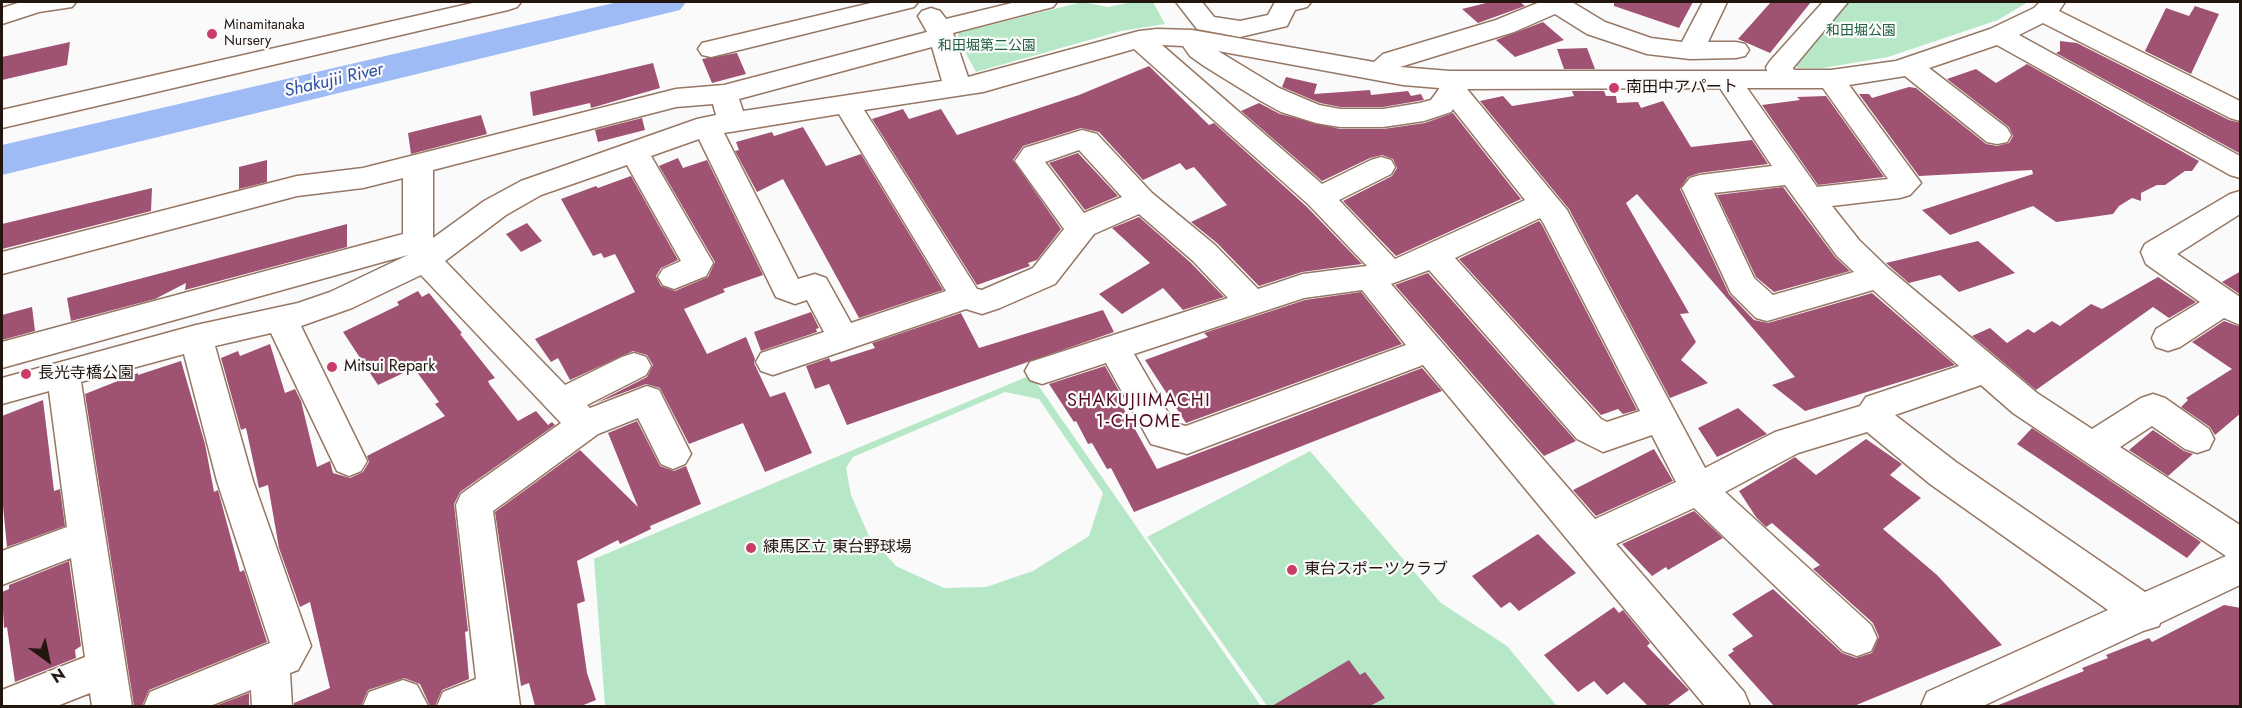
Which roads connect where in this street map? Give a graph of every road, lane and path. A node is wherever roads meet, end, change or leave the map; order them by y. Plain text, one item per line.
1 (63, 2) edge
2 (905, 2) edge
3 (924, 2) edge
4 (1044, 2) edge
5 (1189, 2) edge
6 (1298, 2) edge
7 (1558, 2) edge
8 (1715, 2) edge
9 (1836, 2) edge
10 (497, 3) edge
11 (2048, 7) edge
12 (2, 16) edge
13 (940, 32) junction
14 (1999, 35) junction
15 (1192, 38) junction
16 (1139, 39) junction
17 (711, 49) dead end
18 (1736, 50) dead end
19 (1690, 51) junction
20 (1909, 66) junction
21 (1380, 72) junction
22 (1784, 79) junction
23 (1831, 79) junction
24 (1728, 80) junction
25 (1452, 85) junction
26 (958, 87) junction
27 (846, 104) junction
28 (2241, 112) edge
29 (721, 114) junction
30 (6, 120) edge
31 (1998, 135) dead end
32 (634, 151) junction
33 (418, 163) junction
34 (1381, 167) dead end
35 (2241, 168) edge
36 (1791, 174) junction
37 (1319, 198) junction
38 (1809, 198) junction
39 (1142, 200) junction
40 (2241, 201) edge
41 (1546, 203) junction
42 (1080, 229) junction
43 (426, 252) junction
44 (1434, 255) junction
45 (2, 263) edge
46 (1380, 275) junction
47 (674, 277) dead end
48 (1878, 277) junction
49 (966, 297) junction
50 (1252, 303) junction
51 (2232, 308) edge
52 (281, 319) junction
53 (196, 338) junction
54 (2168, 338) dead end
55 (844, 340) junction
56 (1114, 348) junction
57 (1428, 350) junction
58 (2, 355) edge
59 (773, 362) dead end
60 (634, 366) dead end
61 (1985, 370) junction
62 (1042, 371) dead end
63 (63, 374) junction
64 (2, 391) edge
65 (573, 414) junction
66 (1872, 416) junction
67 (1660, 418) junction
68 (2197, 439) dead end
69 (349, 441) dead end
70 (2092, 447) junction
71 (673, 454) dead end
72 (1698, 489) junction
73 (88, 535) junction
74 (1590, 539) junction
75 (2241, 544) edge
76 (2241, 567) edge
77 (2, 568) edge
78 (2145, 614) junction
79 (1857, 638) dead end
80 (269, 663) junction
81 (107, 667) junction
82 (499, 698) edge
83 (11, 706) edge
84 (112, 706) edge
85 (164, 706) edge
86 (272, 706) edge
87 (383, 706) edge
88 (408, 706) edge
89 (457, 706) edge
90 (1730, 706) edge
91 (1941, 706) edge

1 - 12 street
2 - 17 street
3 - 13 street
4 - 13 street
5 - 6 street
7 - 19 street
7 - 21 street
8 - 19 street
9 - 22 street
10 - 30 street
11 - 14 street
11 - 28 street
13 - 26 street
13 - 29 street
14 - 20 street
14 - 35 street
15 - 16 street
15 - 21 street
15 - 25 street
16 - 26 street
16 - 37 street
18 - 19 street
20 - 23 street
20 - 31 street
21 - 25 street
22 - 23 street
22 - 24 street
23 - 38 street
24 - 25 street
24 - 36 street
25 - 41 street
26 - 27 street
27 - 29 street
27 - 49 street
29 - 32 street
29 - 33 street
29 - 55 street
32 - 43 street
32 - 47 street
33 - 43 street
33 - 45 street
34 - 37 street
36 - 38 street
36 - 48 street
37 - 46 street
38 - 48 street
39 - 42 street
39 - 42 street
39 - 50 street
40 - 51 street
41 - 44 street
41 - 67 street
42 - 49 street
43 - 52 street
43 - 58 street
43 - 65 street
44 - 46 street
44 - 67 street
46 - 50 street
46 - 57 street
48 - 61 street
49 - 55 street
50 - 56 street
51 - 54 street
52 - 53 street
52 - 69 street
53 - 63 street
53 - 80 street
55 - 59 street
56 - 57 street
56 - 62 street
57 - 74 street
60 - 65 street
61 - 66 street
61 - 70 street
63 - 64 street
63 - 73 street
65 - 71 street
65 - 82 street
66 - 72 street
66 - 78 street
67 - 72 street
68 - 70 street
70 - 75 street
72 - 74 street
72 - 79 street
73 - 77 street
73 - 81 street
74 - 90 street
76 - 78 street
78 - 91 street
80 - 85 street
80 - 86 street
81 - 83 street
81 - 84 street
82 - 89 street
87 - 88 street

